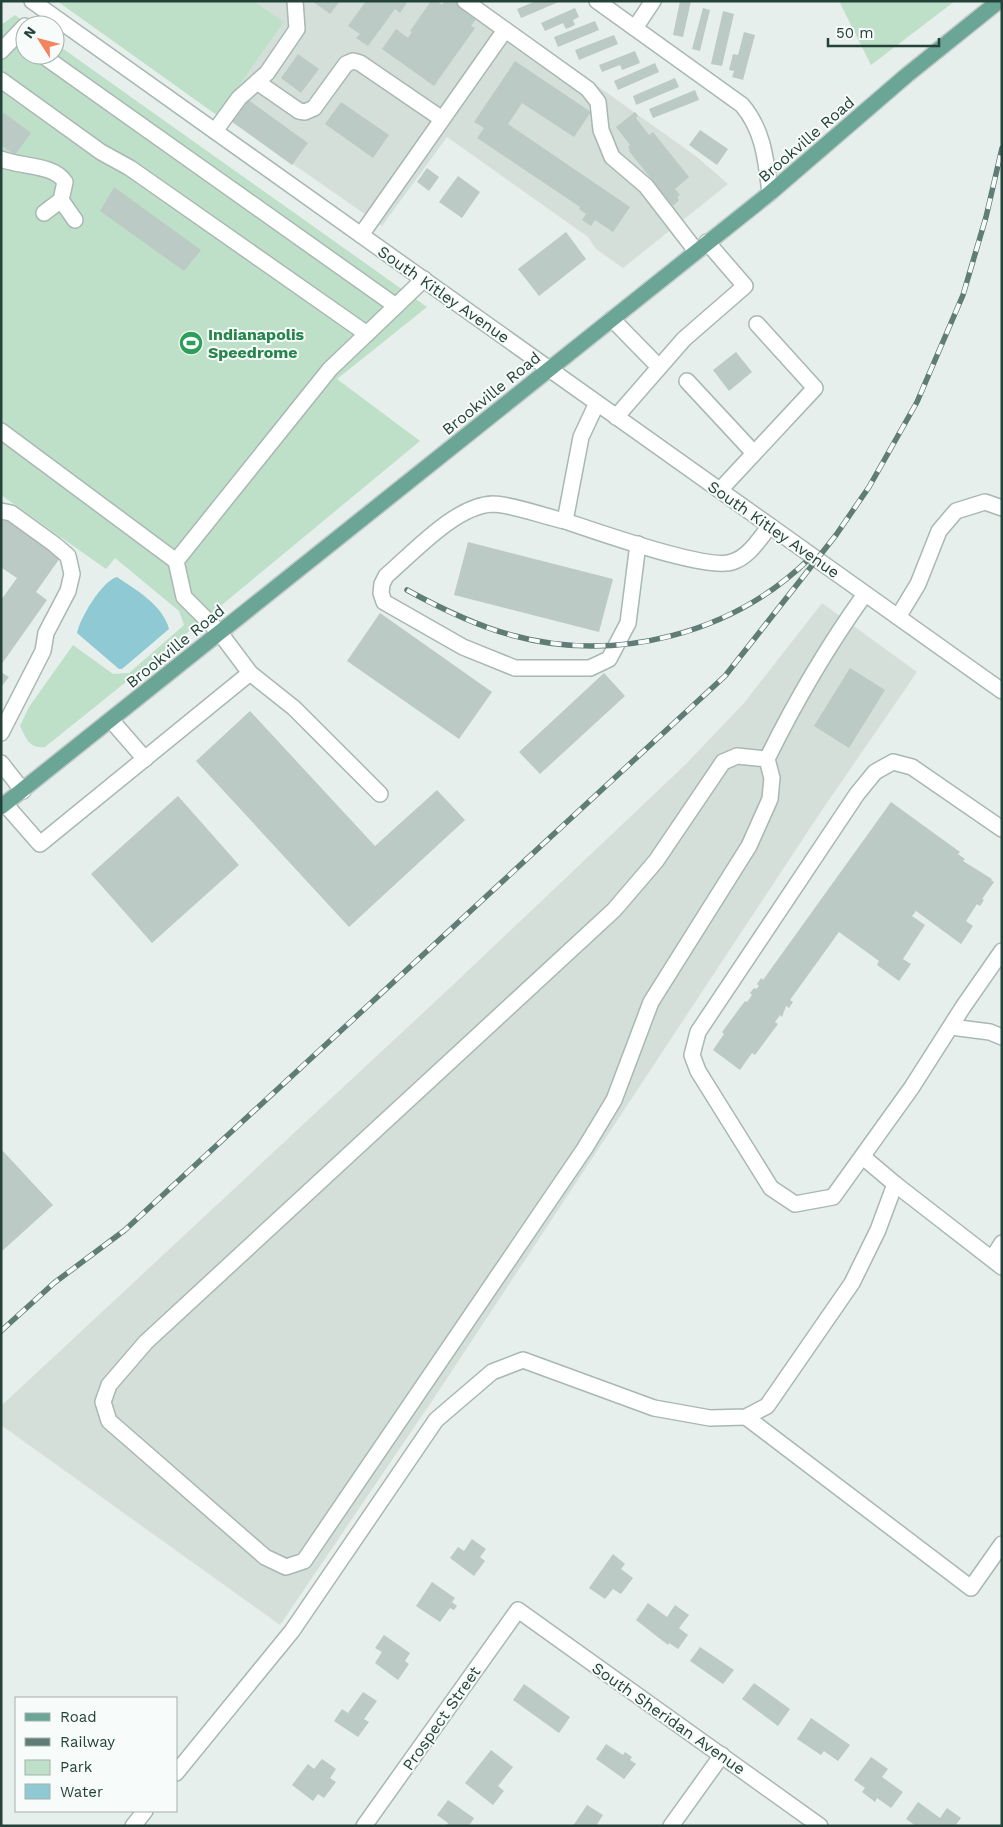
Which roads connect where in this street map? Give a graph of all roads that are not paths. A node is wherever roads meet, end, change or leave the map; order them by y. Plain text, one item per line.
1 (295, 1) edge
2 (465, 1) edge
3 (598, 1) edge
4 (653, 1) edge
5 (1000, 1) edge
6 (37, 5) edge
7 (635, 28) junction
8 (505, 30) junction
9 (15, 39) edge
10 (1, 51) edge
11 (56, 65) edge
12 (1, 80) edge
13 (257, 82) junction
14 (442, 119) junction
15 (215, 131) junction
16 (1, 159) edge
17 (770, 193) junction
18 (60, 200) junction
19 (44, 213) dead end
20 (76, 220) dead end
21 (361, 235) junction
22 (702, 246) junction
23 (424, 279) junction
24 (396, 306) junction
25 (612, 319) junction
26 (757, 324) dead end
27 (367, 334) junction
28 (659, 366) junction
29 (549, 369) junction
30 (687, 381) dead end
31 (597, 403) junction
32 (616, 416) junction
33 (1, 431) edge
34 (753, 452) junction
35 (720, 490) junction
36 (1002, 508) edge
37 (1, 511) edge
38 (565, 522) junction
39 (770, 526) junction
40 (638, 544) junction
41 (176, 560) junction
42 (865, 594) junction
43 (898, 617) junction
44 (220, 633) junction
45 (250, 673) junction
46 (1002, 691) edge
47 (111, 720) junction
48 (1, 733) edge
49 (145, 758) junction
50 (767, 760) junction
51 (1, 763) edge
52 (23, 791) junction
53 (380, 794) dead end
54 (3, 806) edge
55 (1002, 829) edge
56 (1002, 951) edge
57 (950, 1027) junction
58 (1002, 1037) edge
59 (863, 1157) junction
60 (895, 1184) junction
61 (1002, 1243) edge
62 (997, 1263) edge
63 (746, 1417) junction
64 (1002, 1544) edge
65 (518, 1610) joint
66 (722, 1755) junction
67 (178, 1771) edge
68 (145, 1812) edge
69 (134, 1826) edge
70 (364, 1826) edge
71 (671, 1826) edge
72 (820, 1826) edge

1 - 13 street
2 - 8 street
3 - 7 street
4 - 7 street
5 - 17 main road, Brookville Road
6 - 15 street, South Kitley Avenue
7 - 17 street
8 - 14 street
8 - 22 street
9 - 10 street
11 - 24 street
12 - 27 street
13 - 14 street
13 - 15 street
14 - 21 street
15 - 21 street, South Kitley Avenue
16 - 18 street
17 - 22 main road, Brookville Road
18 - 19 street
18 - 20 street
21 - 23 street, South Kitley Avenue
22 - 25 main road, Brookville Road
22 - 28 street
23 - 24 street
23 - 29 street, South Kitley Avenue
24 - 27 street
25 - 28 street
25 - 29 main road, Brookville Road
26 - 34 street
27 - 41 street
28 - 32 street
29 - 31 street, South Kitley Avenue
29 - 44 main road, Brookville Road
30 - 34 street
31 - 32 street, South Kitley Avenue
31 - 38 street
32 - 35 street, South Kitley Avenue
33 - 41 street
34 - 35 street
35 - 39 street, South Kitley Avenue
36 - 43 street
37 - 48 street
38 - 40 street
38 - 40 street
39 - 40 street
39 - 42 street, South Kitley Avenue
41 - 44 street
42 - 43 street, South Kitley Avenue
42 - 50 street
43 - 46 street, South Kitley Avenue
44 - 45 street
44 - 47 main road, Brookville Road
45 - 49 street
45 - 53 street
47 - 49 street
47 - 52 main road, Brookville Road
49 - 54 street
50 - 50 street
51 - 52 street
52 - 54 main road, Brookville Road
55 - 59 street
56 - 57 street
57 - 58 street
57 - 59 street
59 - 60 street
60 - 62 street
60 - 63 street
61 - 62 street
63 - 64 street
63 - 67 street
65 - 66 street, South Sheridan Avenue
65 - 70 street, Prospect Street
66 - 71 street
66 - 72 street, South Sheridan Avenue
68 - 69 street

